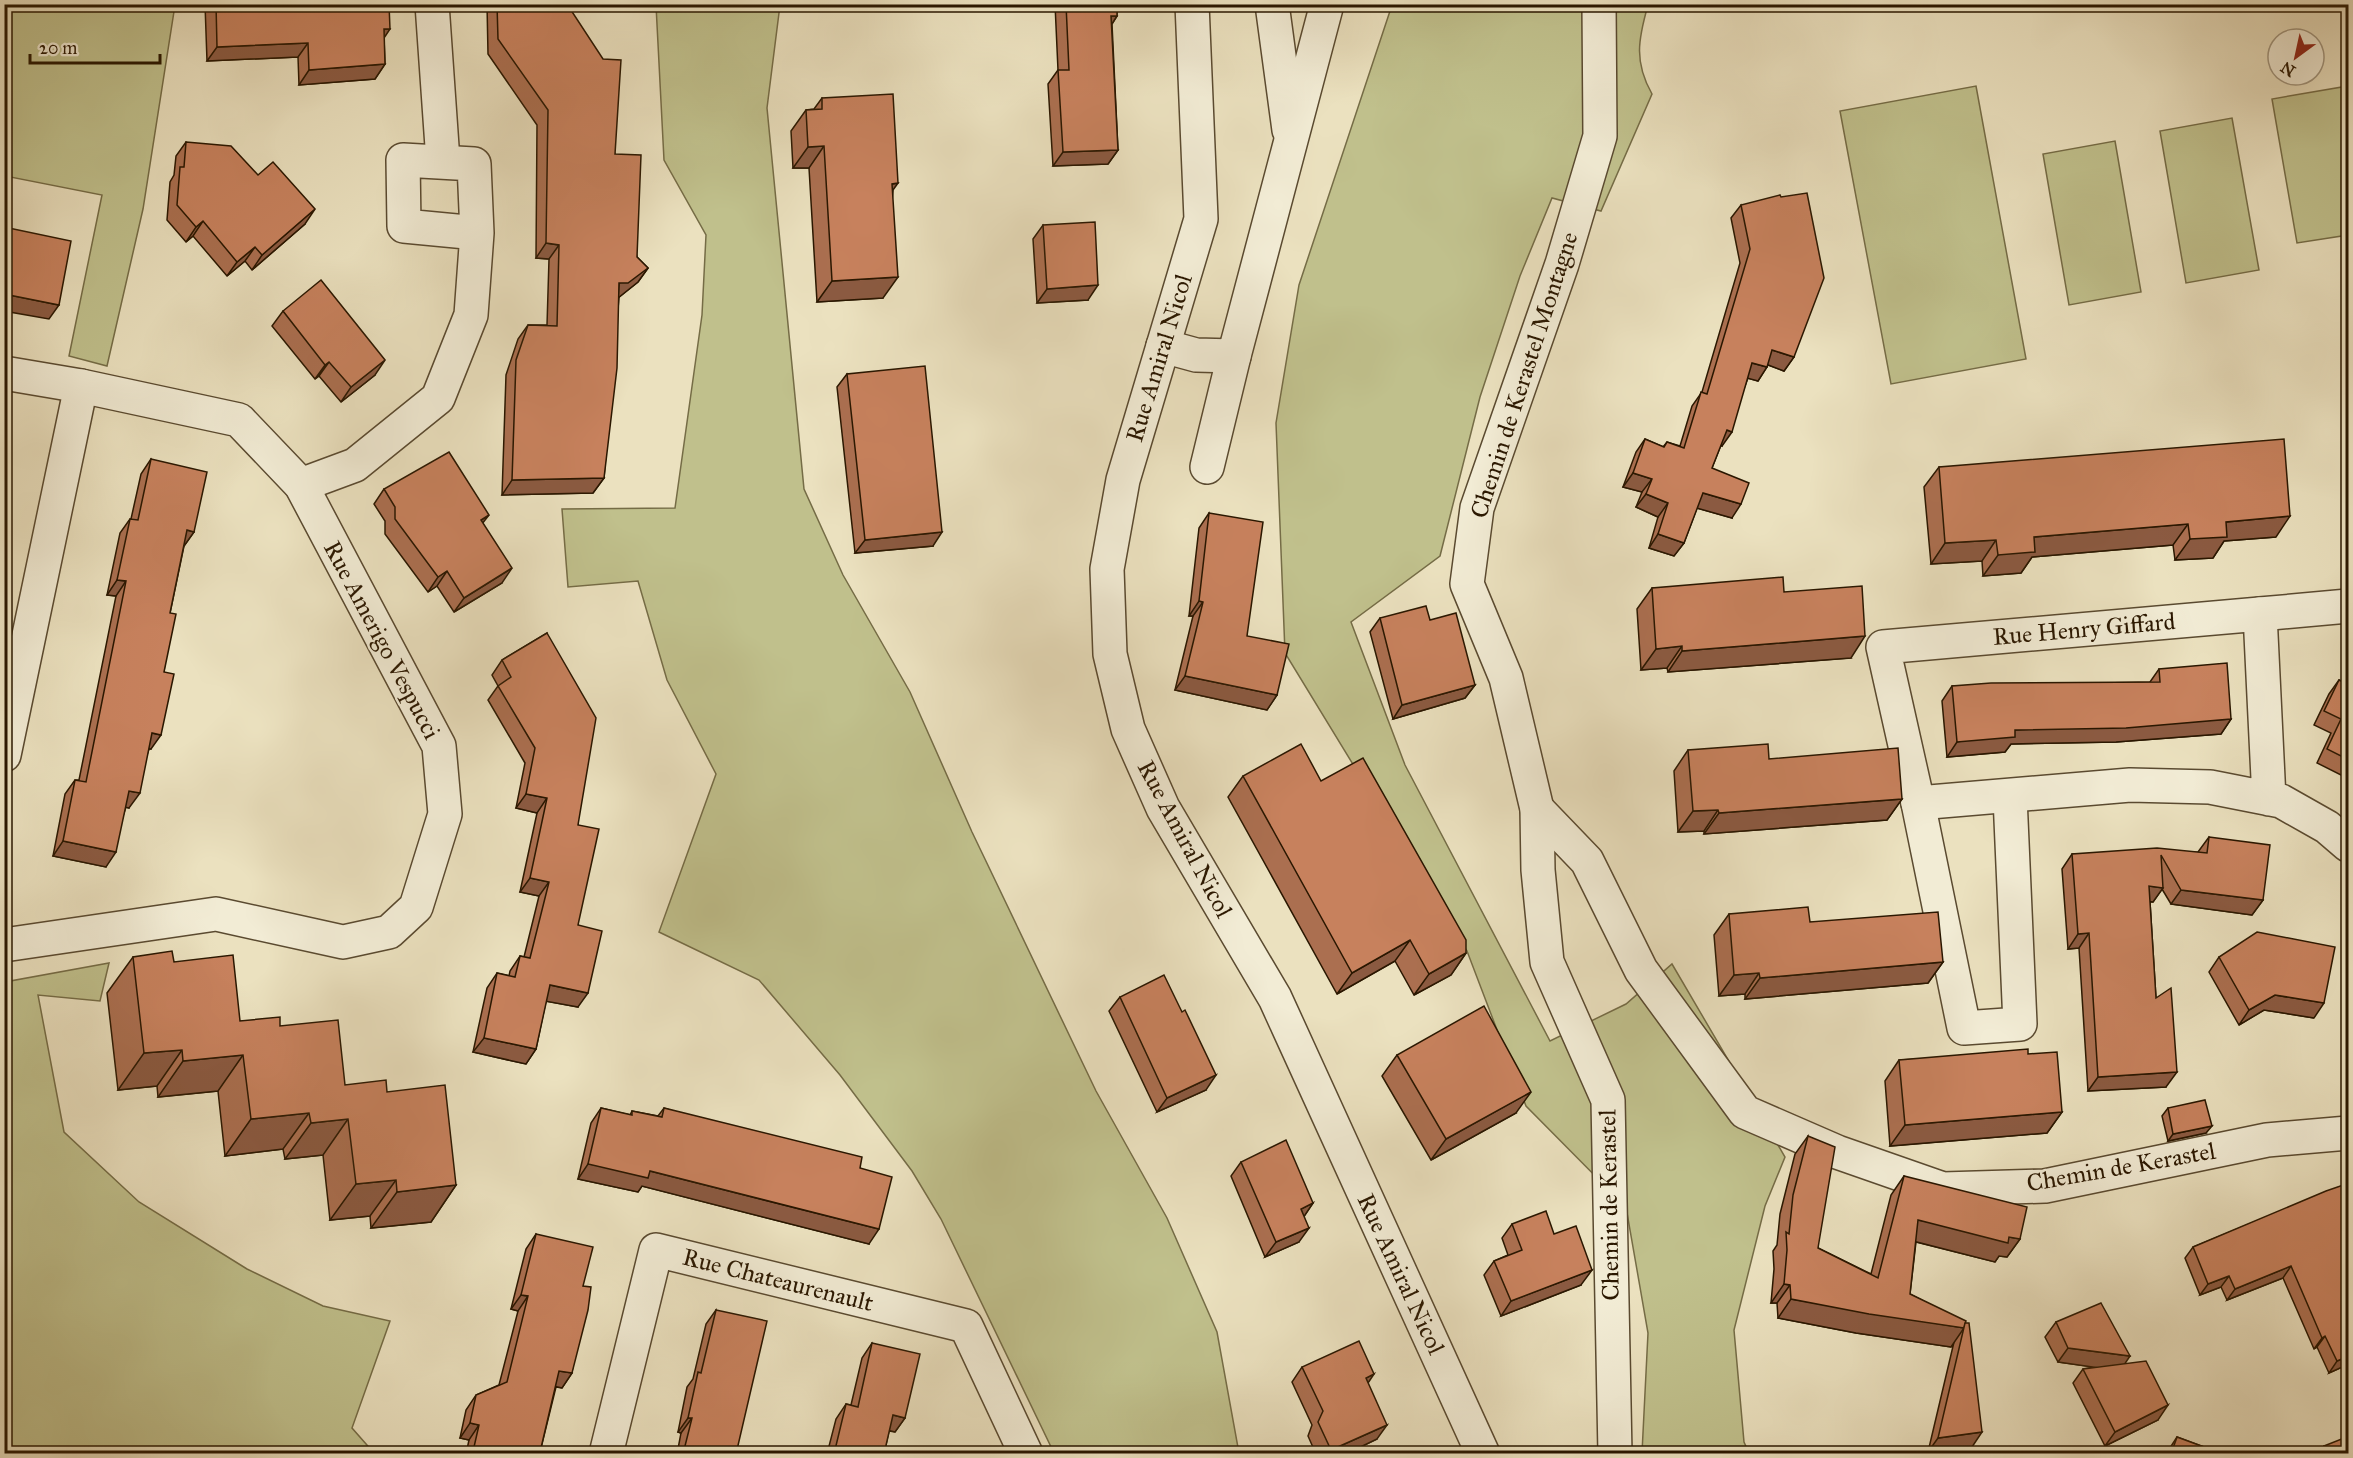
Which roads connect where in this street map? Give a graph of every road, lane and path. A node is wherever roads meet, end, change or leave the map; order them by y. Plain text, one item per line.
1 (432, 4) edge
2 (1192, 4) edge
3 (1272, 4) edge
4 (1327, 4) edge
5 (1599, 4) edge
6 (1291, 145) junction
7 (443, 161) junction
8 (477, 233) junction
9 (1163, 346) junction
10 (1234, 356) junction
11 (4, 373) edge
12 (81, 386) junction
13 (1207, 467) dead end
14 (301, 485) junction
15 (2349, 606) edge
16 (2260, 614) junction
17 (4, 755) edge
18 (2010, 796) junction
19 (2269, 799) junction
20 (1918, 803) junction
21 (1538, 809) junction
22 (2349, 845) edge
23 (4, 945) edge
24 (2349, 1133) edge
25 (606, 1454) edge
26 (1026, 1454) edge
27 (1483, 1454) edge
28 (1615, 1454) edge

1 - 7 street
2 - 9 street, Rue Amiral Nicol
3 - 6 street
4 - 6 street
5 - 21 street, Chemin de Kerastel Montagne
6 - 10 street
7 - 8 street
7 - 8 street
8 - 14 street
9 - 10 street
9 - 27 street, Rue Amiral Nicol
10 - 13 street
11 - 12 street, Rue Amerigo Vespucci
12 - 14 street, Rue Amerigo Vespucci
12 - 17 street
14 - 23 street, Rue Amerigo Vespucci
15 - 16 street
16 - 19 street
16 - 20 street, Rue Henry Giffard
18 - 19 street
18 - 20 street
18 - 20 street, Rue Henry Giffard
19 - 22 street
21 - 24 street, Chemin de Kerastel
21 - 28 street, Chemin de Kerastel
25 - 26 street, Rue Chateaurenault

